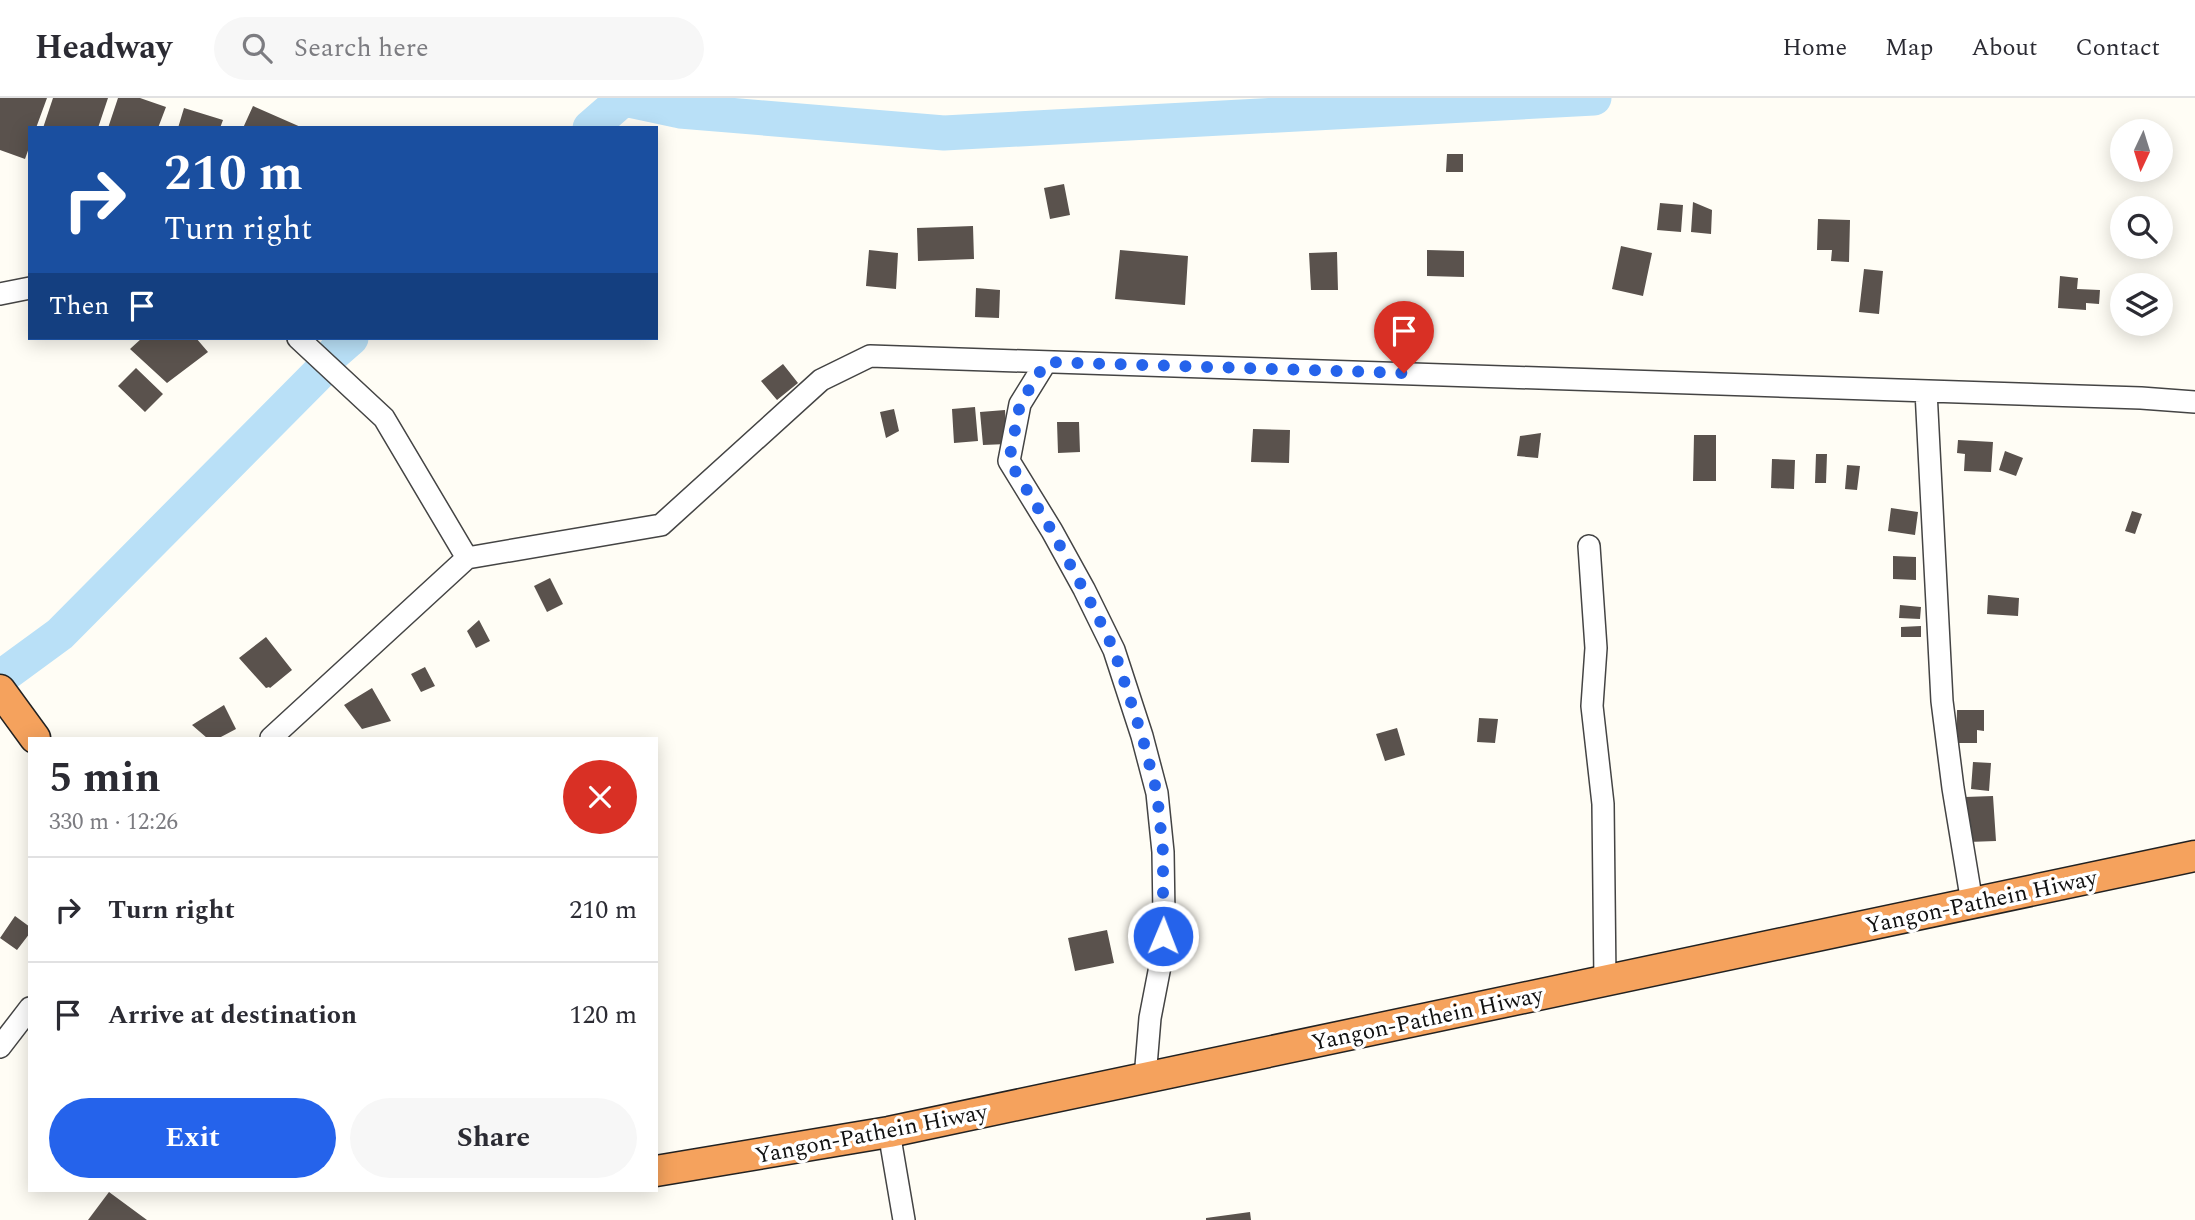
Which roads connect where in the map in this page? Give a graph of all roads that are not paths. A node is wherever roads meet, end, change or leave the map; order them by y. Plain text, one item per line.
1 (28, 288) edge
2 (0, 294) edge
3 (300, 340) edge
4 (1046, 362) junction
5 (1926, 390) junction
6 (2195, 402) edge
7 (1589, 546) dead end
8 (467, 558) junction
9 (0, 690) edge
10 (34, 737) edge
11 (272, 737) edge
12 (2195, 856) edge
13 (1972, 903) junction
14 (1605, 981) junction
15 (28, 1011) edge
16 (0, 1047) edge
17 (1145, 1078) junction
18 (889, 1132) junction
19 (658, 1171) edge
20 (904, 1220) edge

1 - 2 street
3 - 8 street
4 - 5 street
4 - 8 street
4 - 17 street
5 - 6 street
5 - 13 street
7 - 14 street
8 - 11 street
9 - 10 highway
12 - 13 highway, Yangon-Pathein Hiway
13 - 14 highway, Yangon-Pathein Hiway
14 - 17 highway, Yangon-Pathein Hiway
15 - 16 street
17 - 18 highway, Yangon-Pathein Hiway
18 - 19 highway, Yangon-Pathein Hiway
18 - 20 street

